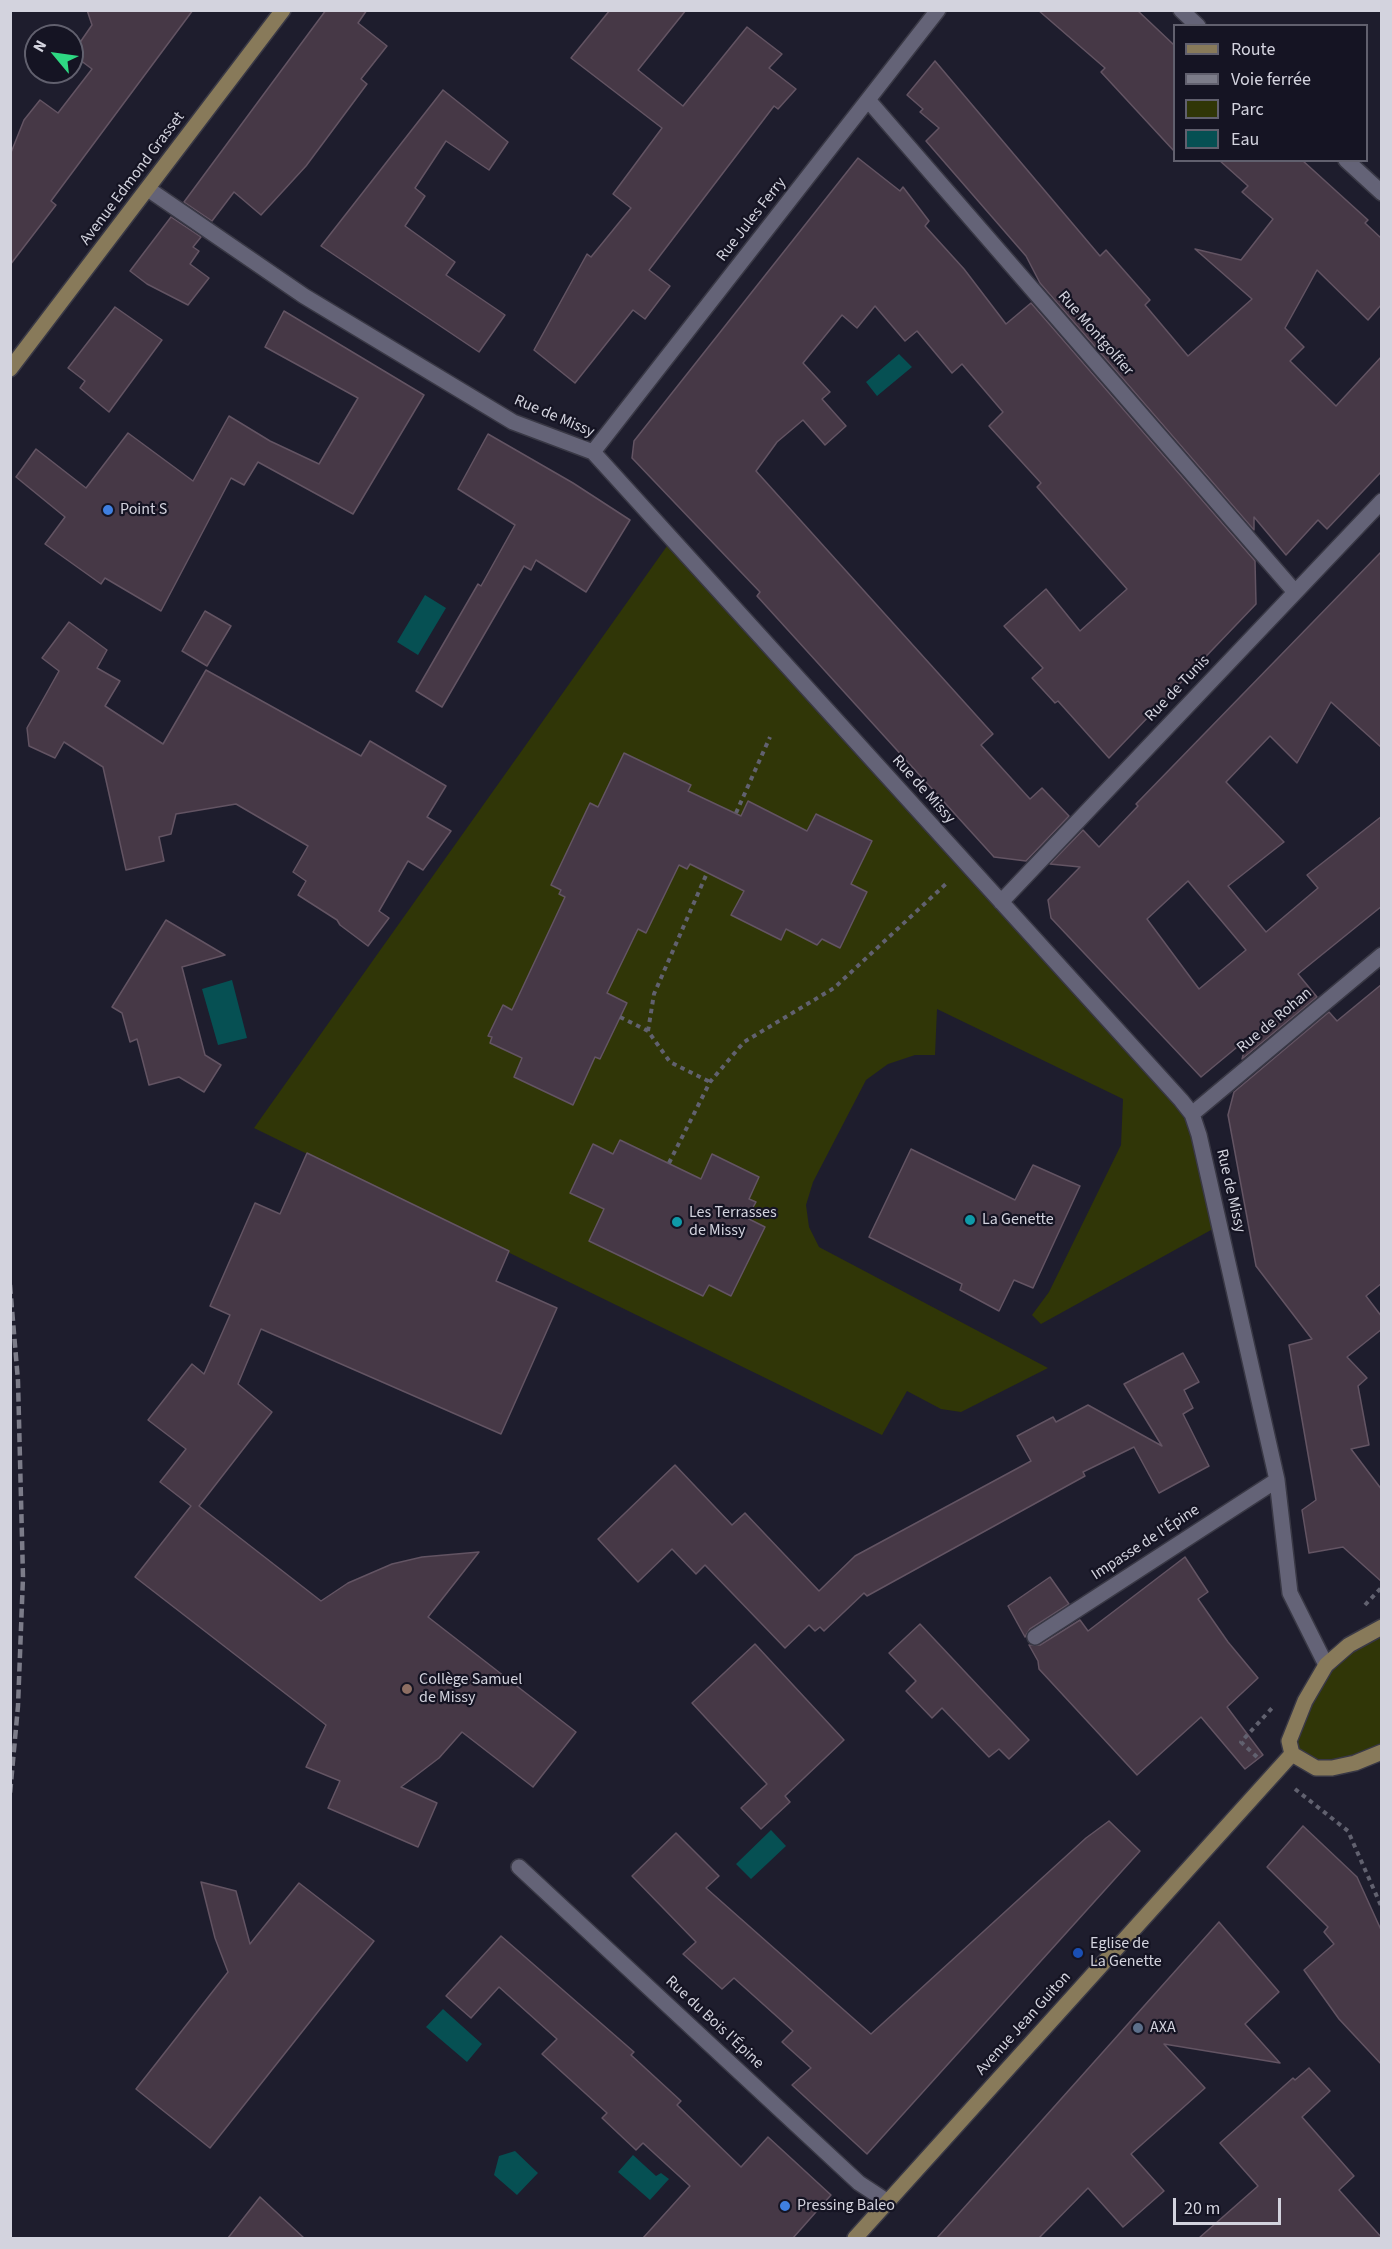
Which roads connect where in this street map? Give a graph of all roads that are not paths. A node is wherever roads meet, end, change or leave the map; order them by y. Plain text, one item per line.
1 (283, 10) edge
2 (938, 10) edge
3 (1181, 10) edge
4 (1196, 24) edge
5 (868, 100) junction
6 (1348, 162) edge
7 (148, 189) junction
8 (1382, 193) edge
9 (10, 369) edge
10 (594, 452) junction
11 (1382, 501) edge
12 (1295, 592) junction
13 (1001, 902) junction
14 (1382, 955) edge
15 (1192, 1114) junction
16 (1277, 1480) junction
17 (1382, 1628) edge
18 (1035, 1636) dead end
19 (1326, 1665) junction
20 (1382, 1752) edge
21 (1292, 1754) junction
22 (519, 1867) dead end
23 (888, 2202) junction
24 (855, 2238) edge

1 - 7 main road, Avenue Edmond Grasset
2 - 5 street, Rue Jules Ferry
3 - 4 street
5 - 10 street, Rue Jules Ferry
5 - 12 street, Rue Montgolfier
6 - 8 street
7 - 9 main road, Avenue Edmond Grasset
7 - 10 street, Rue de Missy
10 - 13 street, Rue de Missy
11 - 12 street, Rue de Tunis
12 - 13 street, Rue de Tunis
13 - 15 street, Rue de Missy
14 - 15 street, Rue de Rohan
15 - 16 street, Rue de Missy
16 - 18 street, Impasse de l'Épine
16 - 19 street, Rue de Missy
17 - 19 main road
19 - 21 main road
20 - 21 main road
21 - 23 main road, Avenue Jean Guiton
22 - 23 street, Rue du Bois l'Épine
23 - 24 main road, Avenue Jean Guiton

